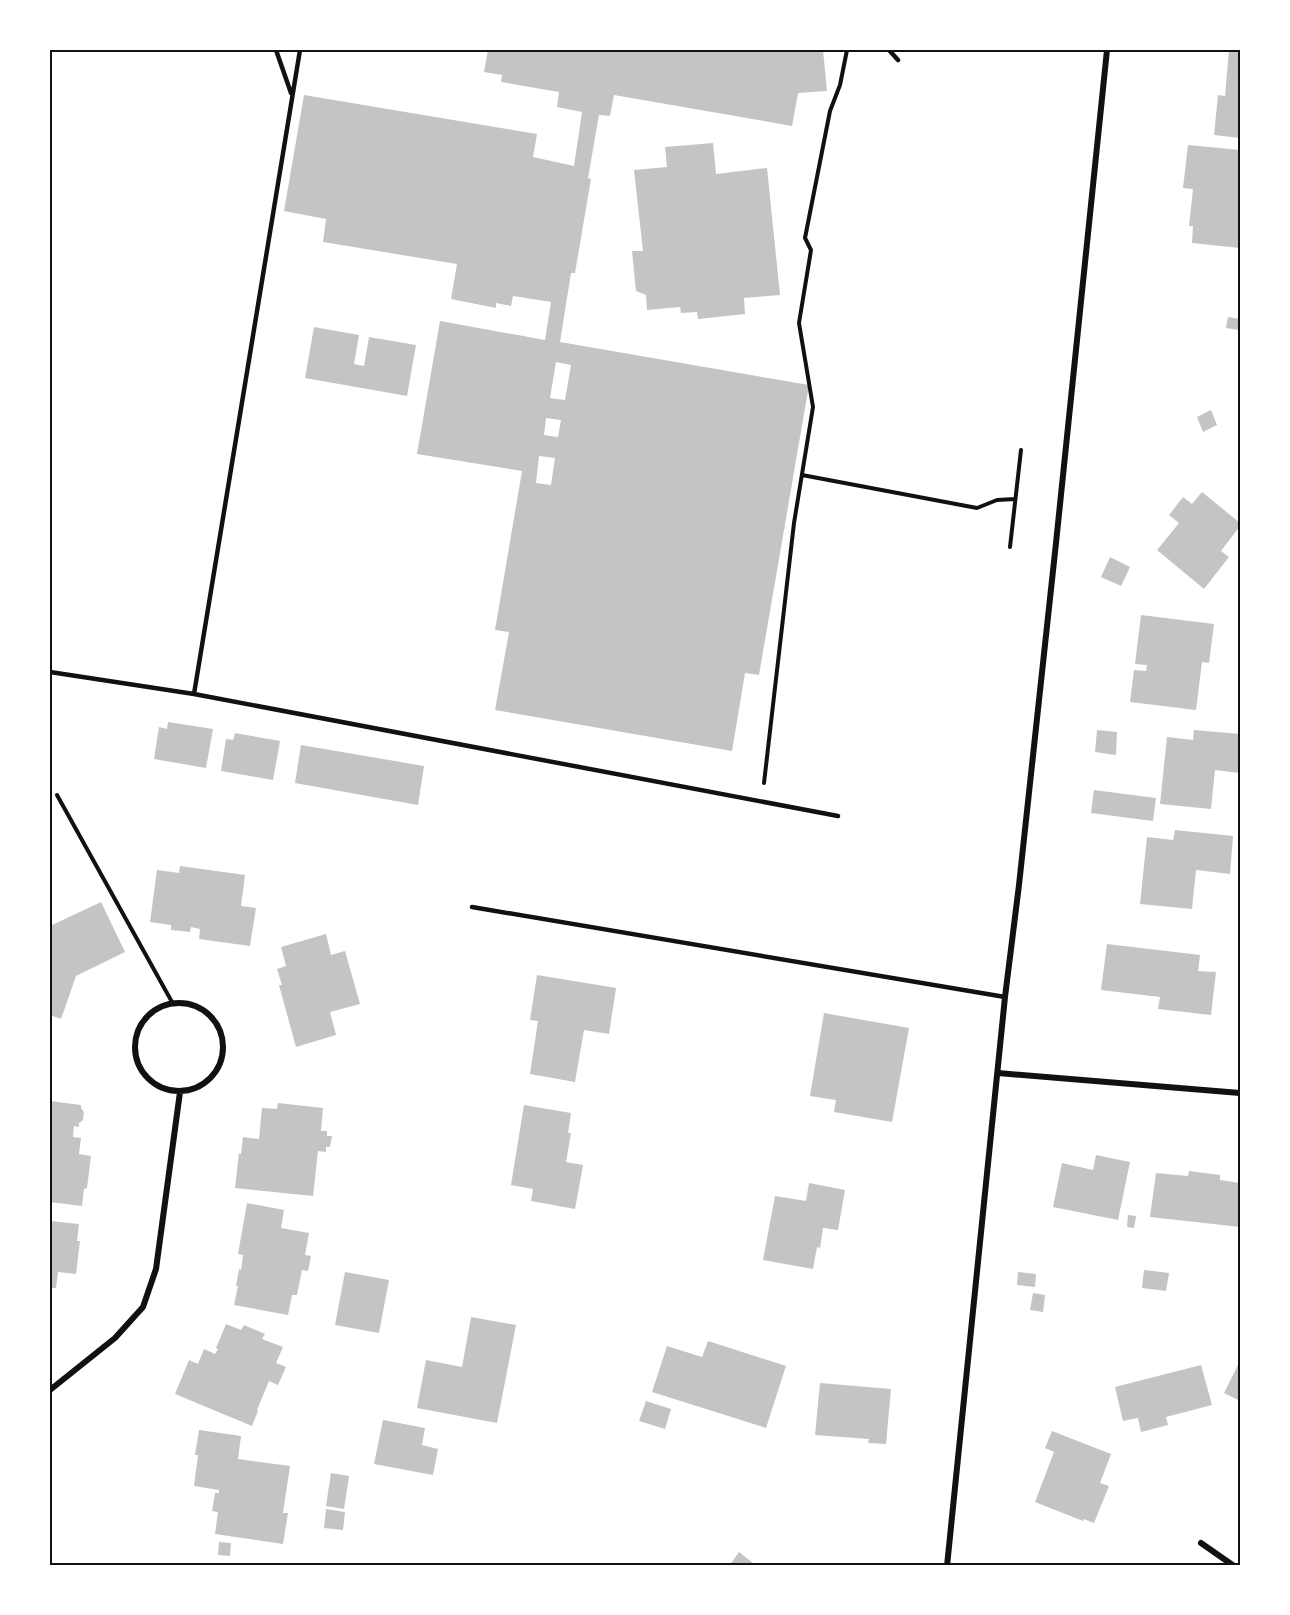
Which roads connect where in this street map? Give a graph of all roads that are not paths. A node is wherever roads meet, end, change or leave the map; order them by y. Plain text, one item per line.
1 (276, 50) edge
2 (300, 50) edge
3 (889, 50) edge
4 (1107, 50) edge
5 (898, 60) dead end
6 (292, 95) junction
7 (50, 672) edge
8 (194, 694) junction
9 (838, 816) dead end
10 (472, 907) dead end
11 (1005, 997) junction
12 (998, 1073) junction
13 (180, 1092) junction
14 (1240, 1093) edge
15 (50, 1390) edge
16 (1201, 1543) dead end
17 (947, 1566) edge
18 (1234, 1566) edge

1 - 6 lane
2 - 6 lane
3 - 5 lane
4 - 11 street
6 - 8 lane
7 - 8 lane
8 - 9 lane
10 - 11 lane
11 - 12 street
12 - 14 street
12 - 17 street
13 - 13 street
13 - 15 street
16 - 18 street

